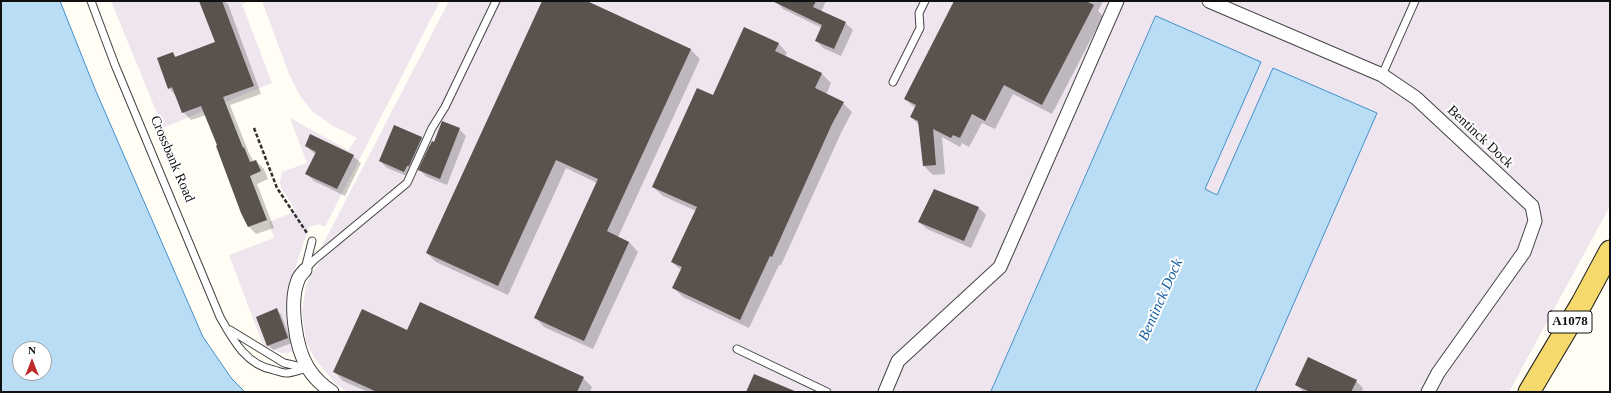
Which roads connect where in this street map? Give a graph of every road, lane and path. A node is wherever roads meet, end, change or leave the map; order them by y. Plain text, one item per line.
1 (91, 1) edge
2 (496, 1) edge
3 (925, 1) edge
4 (1117, 1) edge
5 (1210, 1) edge
6 (1415, 1) edge
7 (1382, 75) junction
8 (893, 82) dead end
9 (254, 128) dead end
10 (312, 240) joint
11 (1610, 251) edge
12 (305, 270) junction
13 (226, 328) junction
14 (737, 349) dead end
15 (308, 368) junction
16 (332, 392) edge
17 (827, 392) edge
18 (885, 392) edge
19 (1428, 392) edge
20 (1529, 392) edge

1 - 13 lane, Crossbank Road
2 - 12 lane
3 - 8 lane
4 - 18 street
5 - 7 street, Bentinck Dock
6 - 7 lane
7 - 19 street, Bentinck Dock
9 - 10 path
10 - 12 lane
11 - 20 main road, A1078
12 - 15 street
13 - 15 lane
13 - 15 lane, Crossbank Road
14 - 17 lane
15 - 16 street

